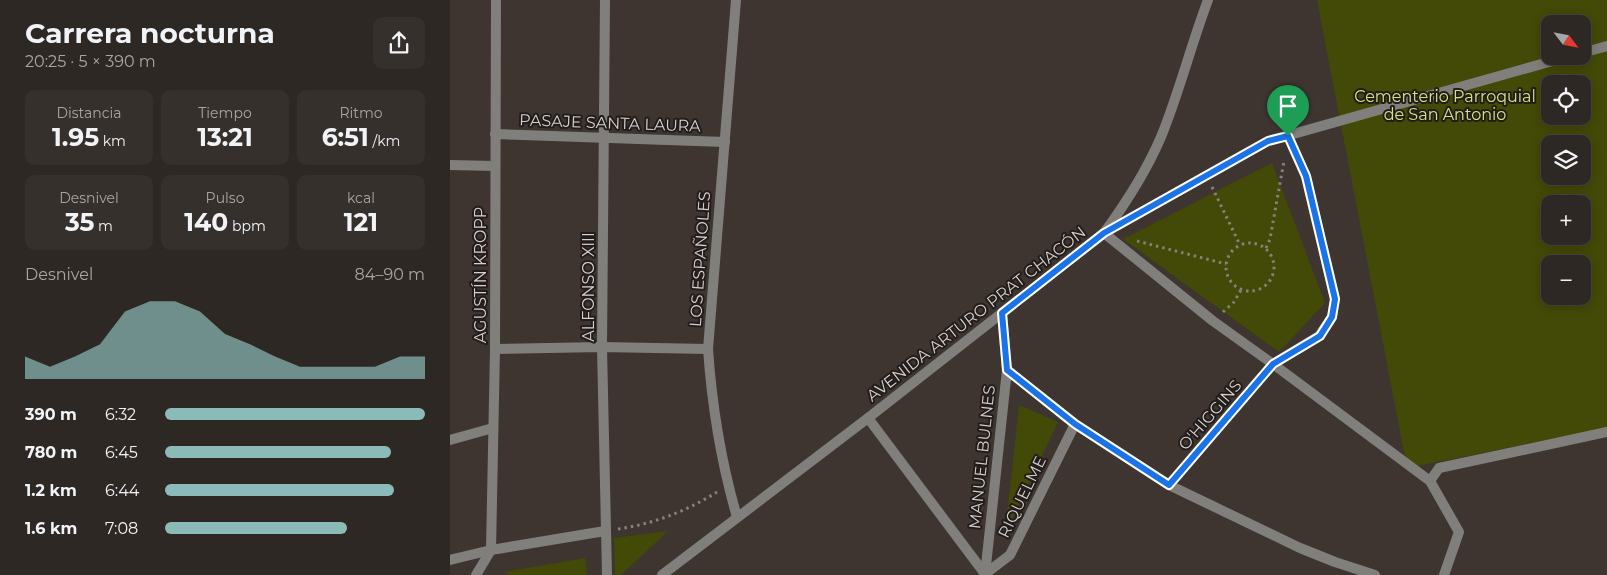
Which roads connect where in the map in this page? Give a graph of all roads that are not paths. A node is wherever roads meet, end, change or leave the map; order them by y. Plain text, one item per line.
1 (496, 0) edge
2 (605, 0) edge
3 (736, 0) edge
4 (1208, 0) edge
5 (1607, 46) edge
6 (1591, 50) edge
7 (1541, 64) edge
8 (495, 134) junction
9 (1288, 136) junction
10 (604, 137) junction
11 (725, 142) junction
12 (450, 165) edge
13 (495, 166) junction
14 (1104, 233) junction
15 (1002, 313) junction
16 (602, 347) junction
17 (495, 349) junction
18 (708, 349) junction
19 (1273, 364) junction
20 (1007, 370) junction
21 (868, 418) junction
22 (1075, 424) junction
23 (493, 428) junction
24 (1607, 432) edge
25 (450, 440) edge
26 (1430, 482) junction
27 (1169, 485) junction
28 (737, 517) junction
29 (605, 531) junction
30 (491, 550) junction
31 (450, 560) edge
32 (476, 575) edge
33 (607, 575) edge
34 (662, 575) edge
35 (985, 575) edge
36 (1375, 575) edge
37 (1444, 575) edge

1 - 8 street, AGUSTÍN KROPP
2 - 10 street, ALFONSO XIII
3 - 11 street, LOS ESPAÑOLES
4 - 14 street, AVENIDA ARTURO PRAT CHACÓN
5 - 6 street
7 - 9 street
8 - 10 street, PASAJE SANTA LAURA
8 - 13 street, AGUSTÍN KROPP
9 - 14 street
9 - 19 street, O'HIGGINS
10 - 11 street, PASAJE SANTA LAURA
10 - 16 street, ALFONSO XIII
11 - 18 street, LOS ESPAÑOLES
12 - 13 street
13 - 17 street, AGUSTÍN KROPP
14 - 15 street, AVENIDA ARTURO PRAT CHACÓN
14 - 19 street
15 - 20 street, MANUEL BULNES
15 - 21 street, AVENIDA ARTURO PRAT CHACÓN
16 - 17 street
16 - 18 street
16 - 29 street, ALFONSO XIII
17 - 23 street, AGUSTÍN KROPP
18 - 28 street, LOS ESPAÑOLES
19 - 26 street
19 - 27 street, O'HIGGINS
20 - 22 street
20 - 35 street, MANUEL BULNES
21 - 28 street, AVENIDA ARTURO PRAT CHACÓN
21 - 35 street
22 - 27 street
22 - 35 street, RIQUELME
23 - 25 street
23 - 30 street, AGUSTÍN KROPP
24 - 26 street
26 - 37 street
27 - 36 street
28 - 34 street, AVENIDA ARTURO PRAT CHACÓN
29 - 30 street
29 - 33 street, ALFONSO XIII
30 - 31 street
30 - 32 street

